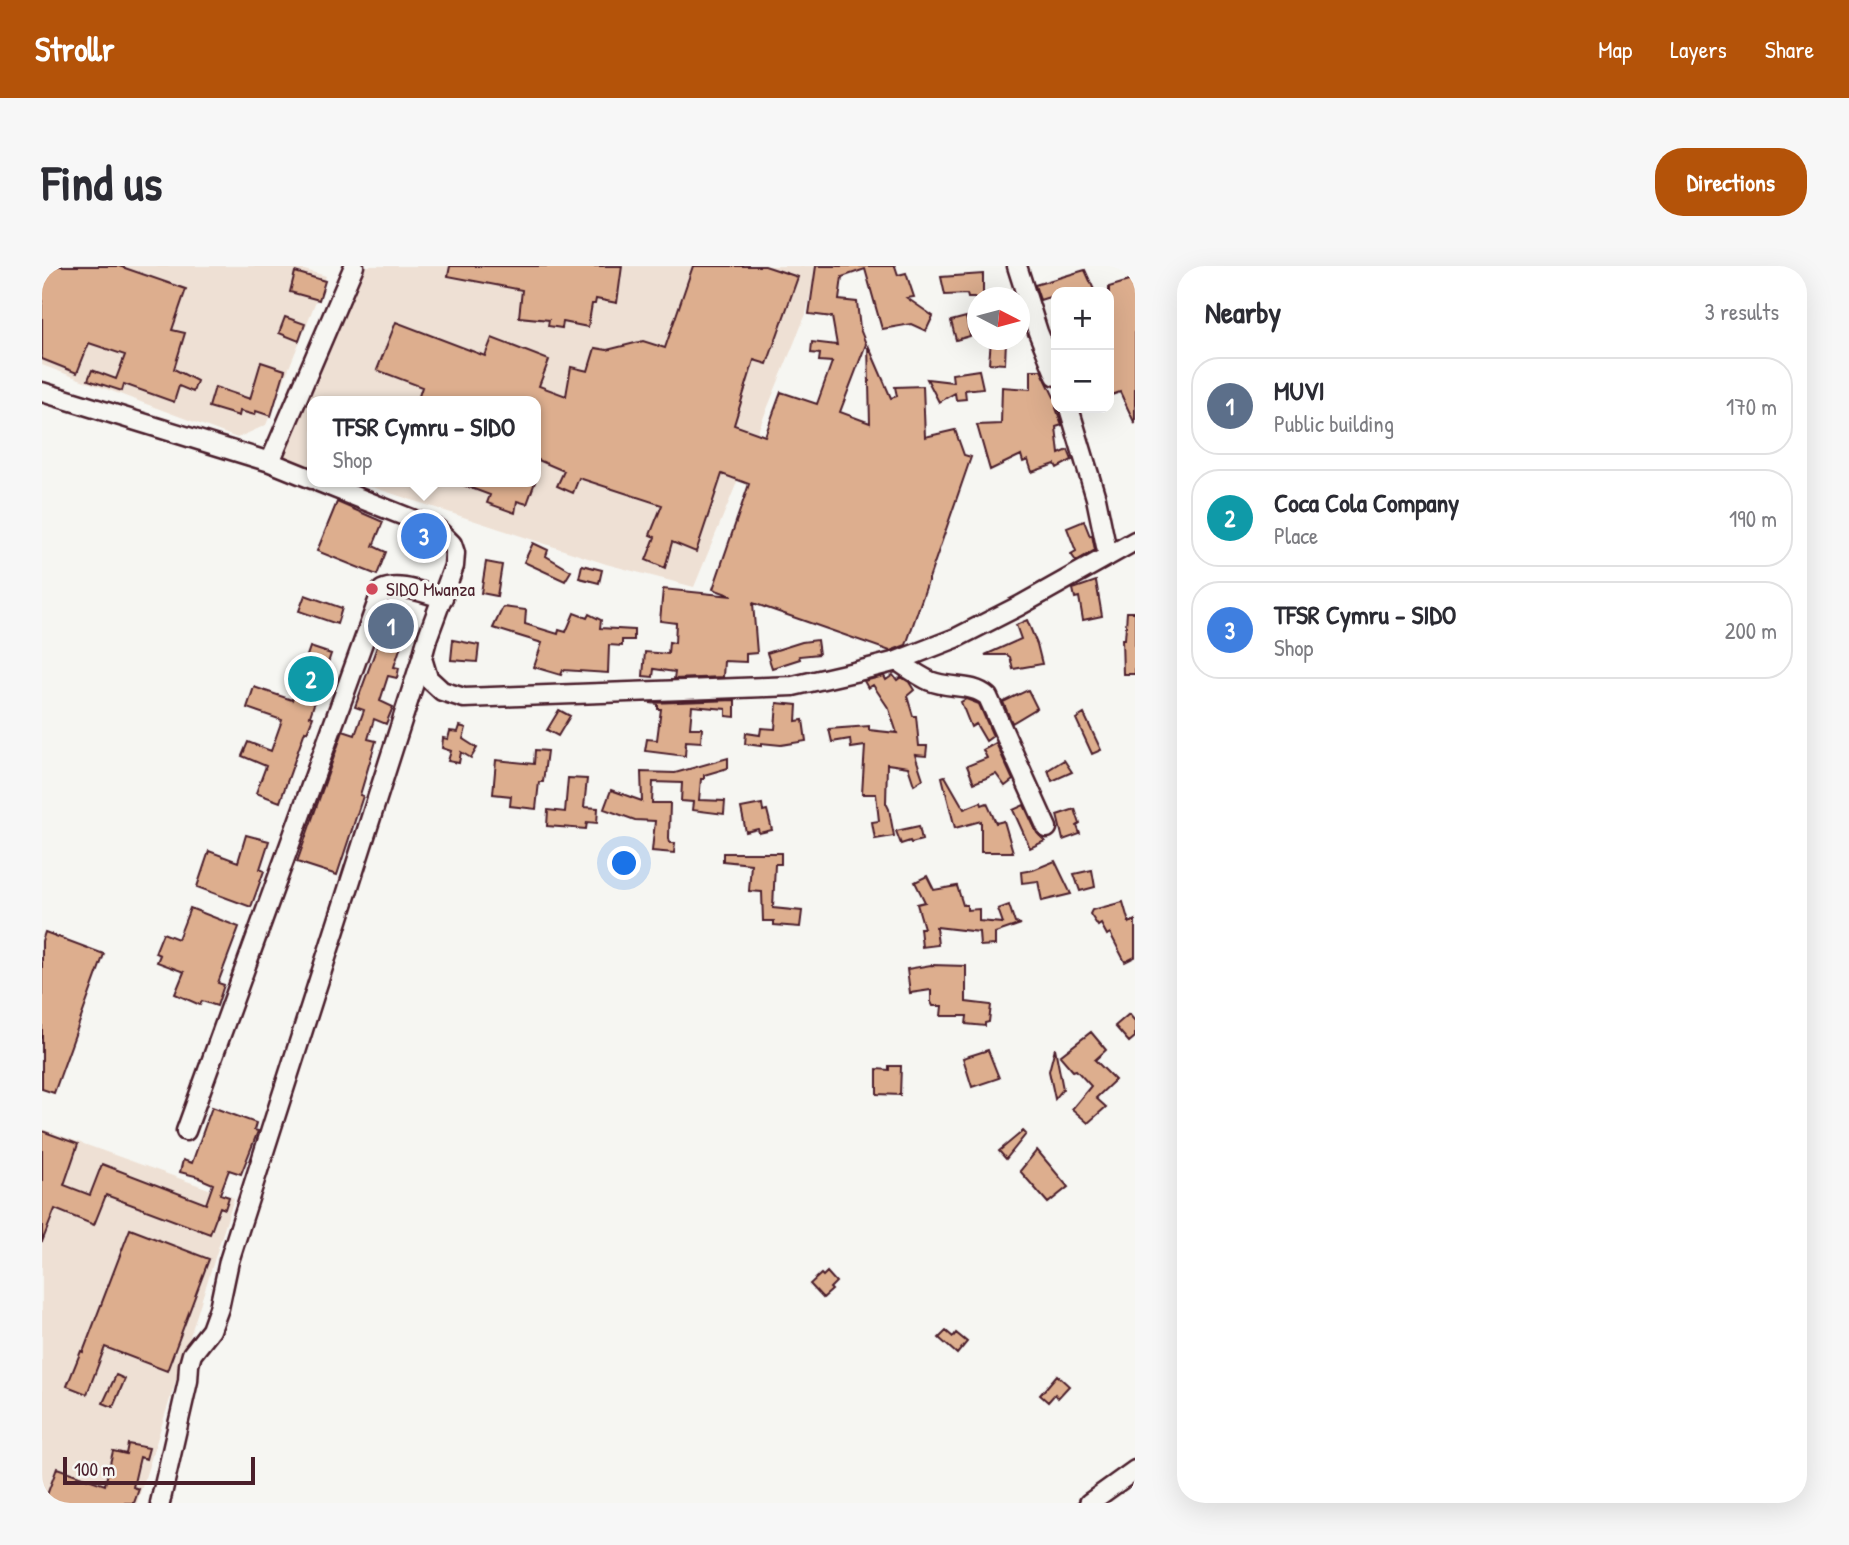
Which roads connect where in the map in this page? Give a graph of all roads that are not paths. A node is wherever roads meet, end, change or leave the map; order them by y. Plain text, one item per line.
1 (354, 266) edge
2 (1017, 266) edge
3 (1051, 364) edge
4 (42, 392) edge
5 (1070, 413) edge
6 (270, 462) junction
7 (307, 477) edge
8 (332, 487) edge
9 (1135, 541) edge
10 (1108, 556) junction
11 (443, 598) junction
12 (422, 658) junction
13 (897, 661) junction
14 (1048, 828) dead end
15 (187, 1131) dead end
16 (1135, 1470) edge
17 (160, 1503) edge
18 (1089, 1503) edge

1 - 6 street
2 - 3 street
4 - 6 street
5 - 10 street
6 - 7 street
8 - 11 street
9 - 10 street
10 - 13 street
11 - 12 street
11 - 15 street
12 - 13 street
12 - 17 street
13 - 14 street
16 - 18 street

